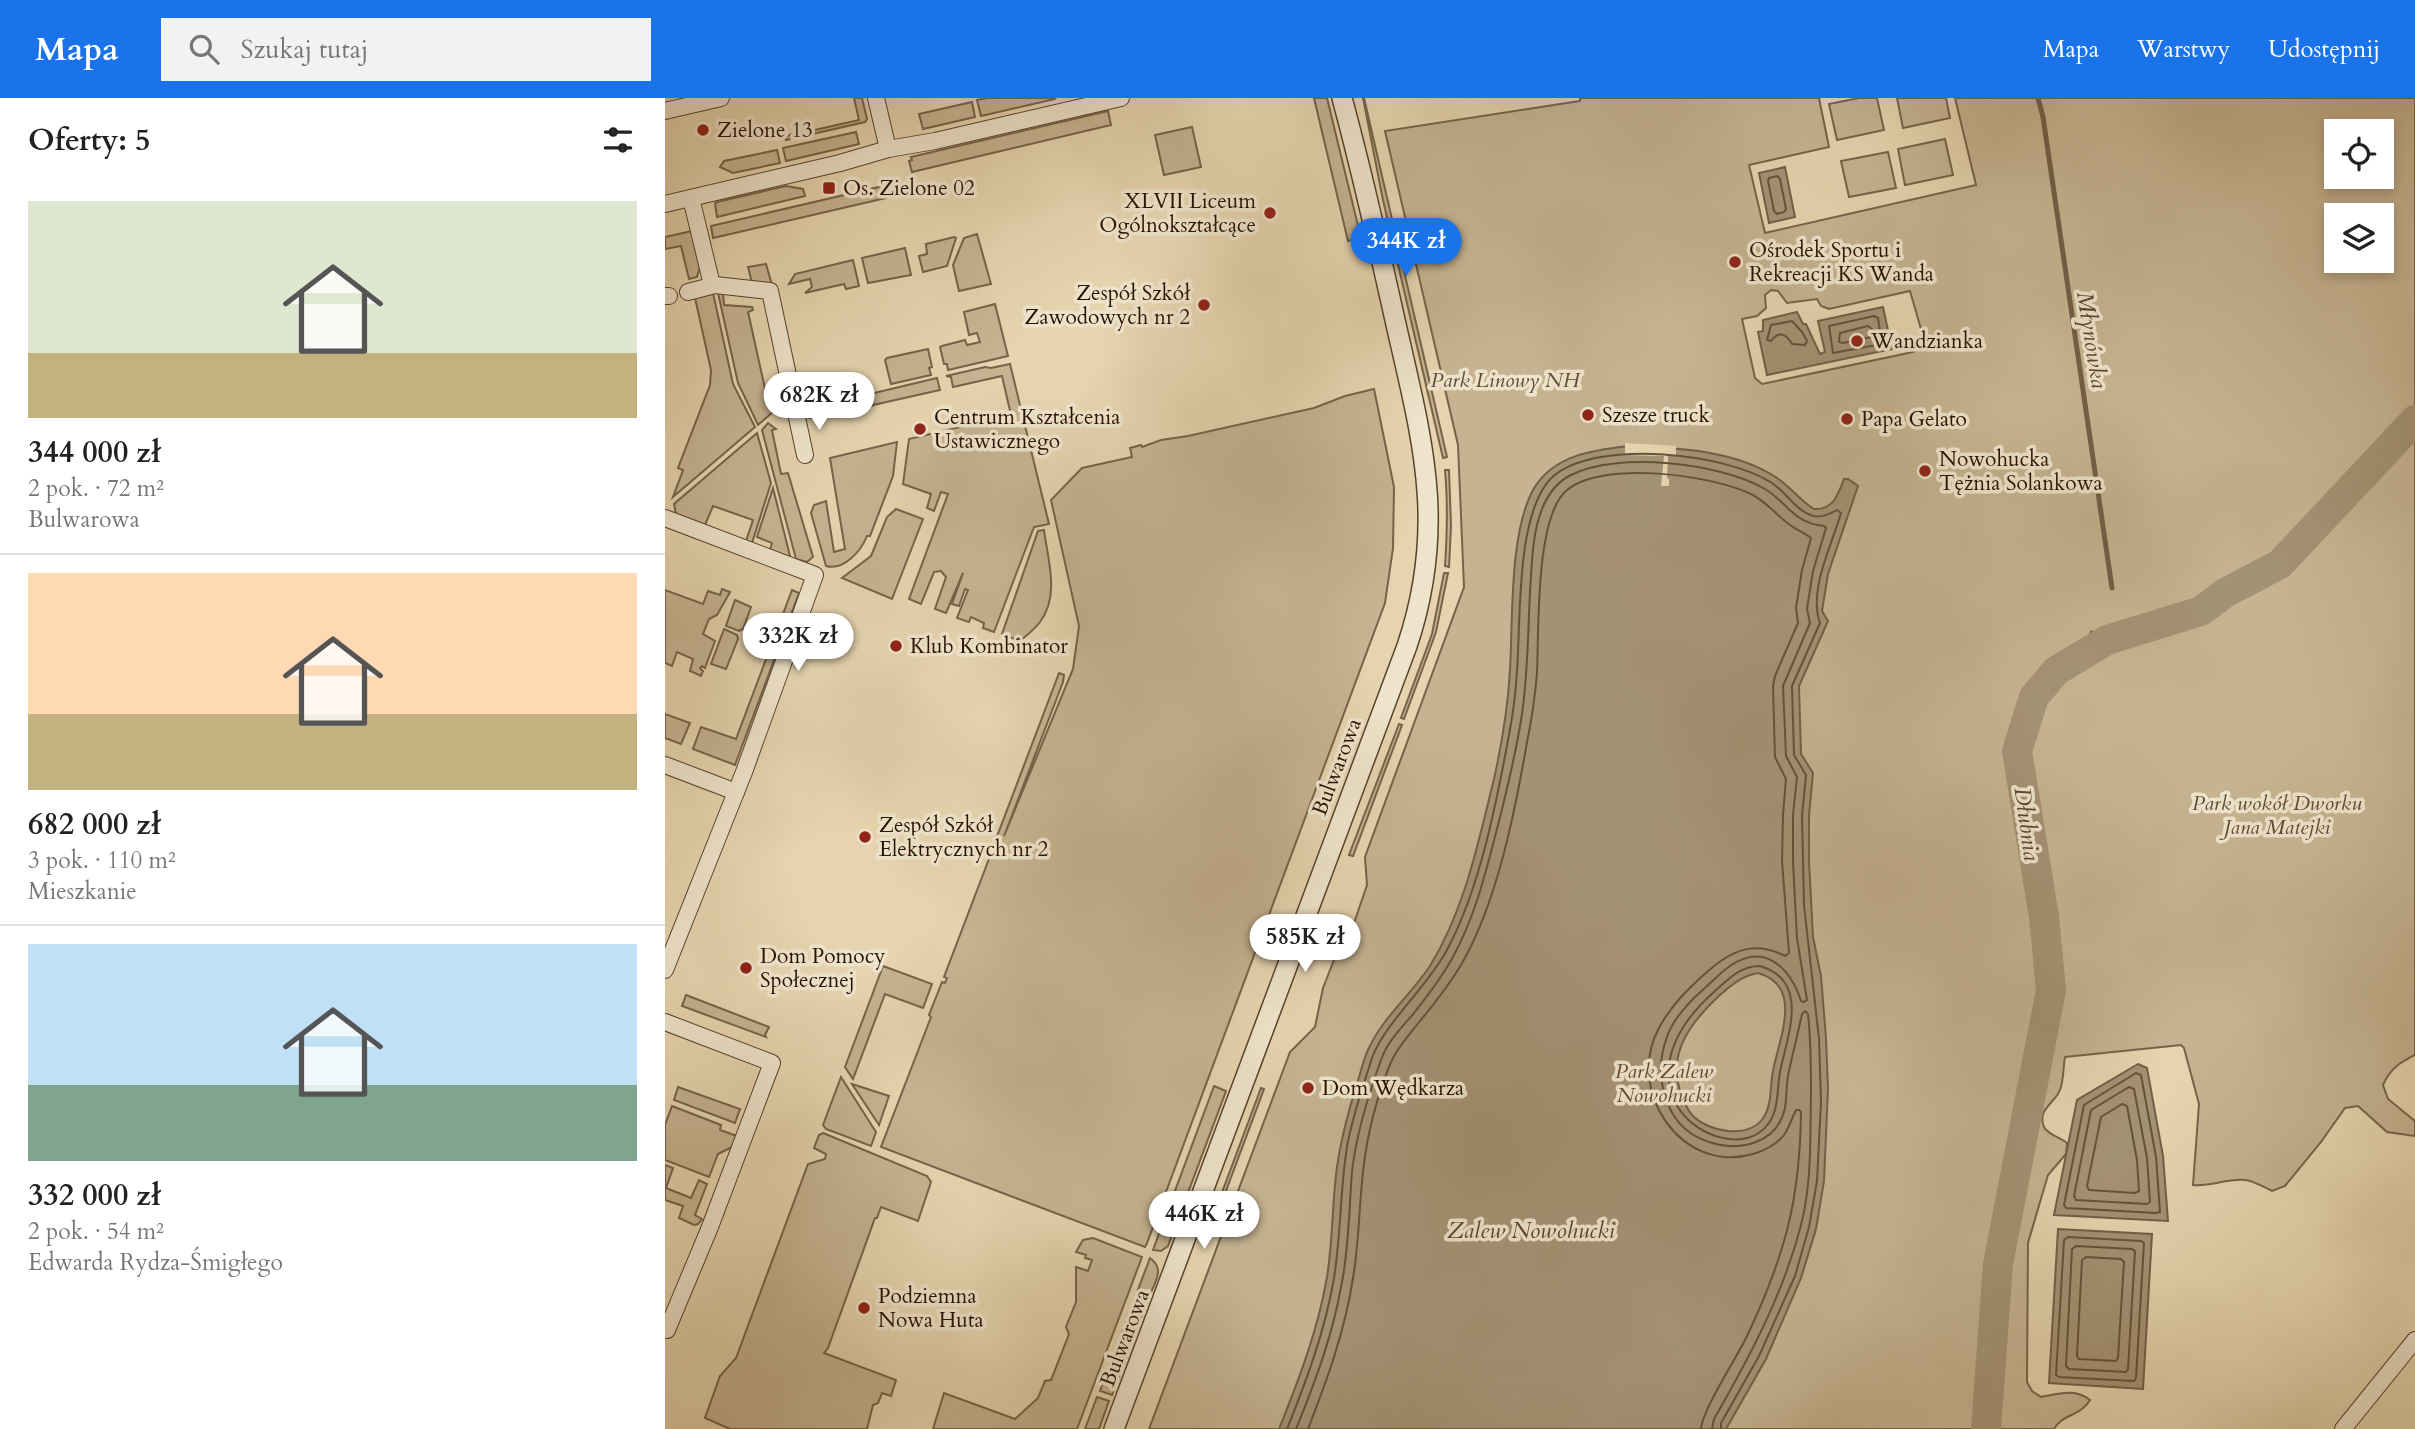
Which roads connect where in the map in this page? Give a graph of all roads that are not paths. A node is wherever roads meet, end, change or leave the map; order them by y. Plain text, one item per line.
1 (721, 98) edge
2 (876, 98) edge
3 (1121, 98) edge
4 (1342, 98) edge
5 (670, 106) edge
6 (888, 149) junction
7 (691, 198) junction
8 (665, 204) edge
9 (712, 285) junction
10 (688, 292) dead end
11 (806, 454) dead end
12 (665, 518) edge
13 (665, 765) edge
14 (736, 792) junction
15 (665, 970) edge
16 (665, 1022) edge
17 (665, 1330) edge
18 (2415, 1340) edge
19 (1114, 1429) edge
20 (2343, 1429) edge

1 - 5 street
2 - 6 street
3 - 6 street
4 - 19 street, Bulwarowa
6 - 7 street
7 - 8 street
7 - 9 street
9 - 10 street
9 - 11 street
12 - 14 street
13 - 14 street
14 - 15 street
16 - 17 street
18 - 20 street

